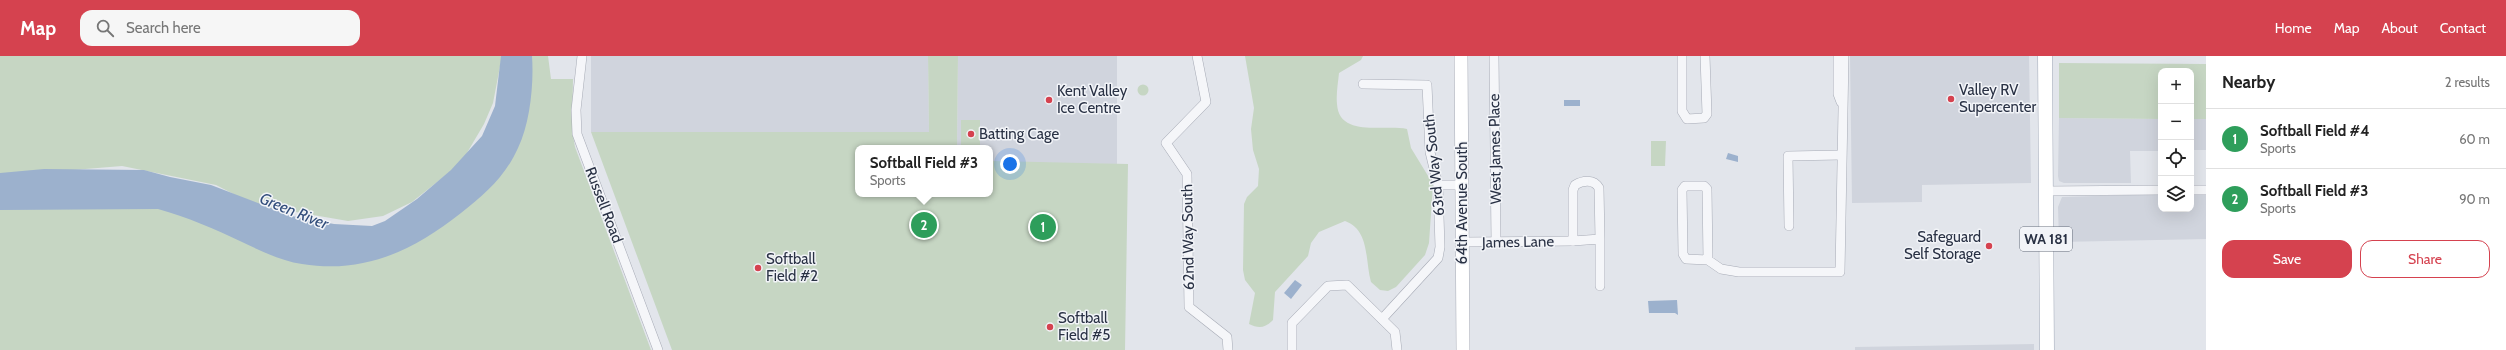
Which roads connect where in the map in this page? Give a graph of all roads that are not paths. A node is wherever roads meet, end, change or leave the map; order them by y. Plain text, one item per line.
1 (582, 56) edge
2 (1197, 56) edge
3 (1460, 56) edge
4 (1494, 56) edge
5 (1682, 56) edge
6 (1705, 56) edge
7 (1838, 56) edge
8 (1844, 56) edge
9 (2045, 56) edge
10 (1364, 84) dead end
11 (1841, 102) junction
12 (1841, 155) junction
13 (1438, 185) junction
14 (1462, 185) junction
15 (2158, 190) edge
16 (2194, 190) edge
17 (2206, 190) edge
18 (2046, 191) junction
19 (1789, 226) dead end
20 (1600, 239) junction
21 (1573, 241) junction
22 (1463, 242) junction
23 (1496, 242) junction
24 (1708, 260) junction
25 (1600, 286) dead end
26 (1382, 320) junction
27 (658, 350) edge
28 (1228, 350) edge
29 (1292, 350) edge
30 (1397, 350) edge
31 (1463, 350) edge
32 (2047, 350) edge

1 - 27 street, Russell Road
2 - 28 street, 62nd Way South
3 - 14 street, 64th Avenue South
4 - 23 street, West James Place
5 - 6 street
7 - 11 street
8 - 11 street
9 - 18 main road, WA 181
10 - 13 street, 63rd Way South
11 - 12 street
12 - 19 street
12 - 24 street
13 - 14 street
13 - 26 street, 63rd Way South
14 - 22 street, 64th Avenue South
15 - 18 street
16 - 17 street
18 - 32 main road, WA 181
20 - 21 street, James Lane
20 - 21 street
20 - 25 street
21 - 23 street, James Lane
22 - 23 street, James Lane
22 - 31 street, 64th Avenue South
24 - 24 street
26 - 29 street
26 - 30 street

